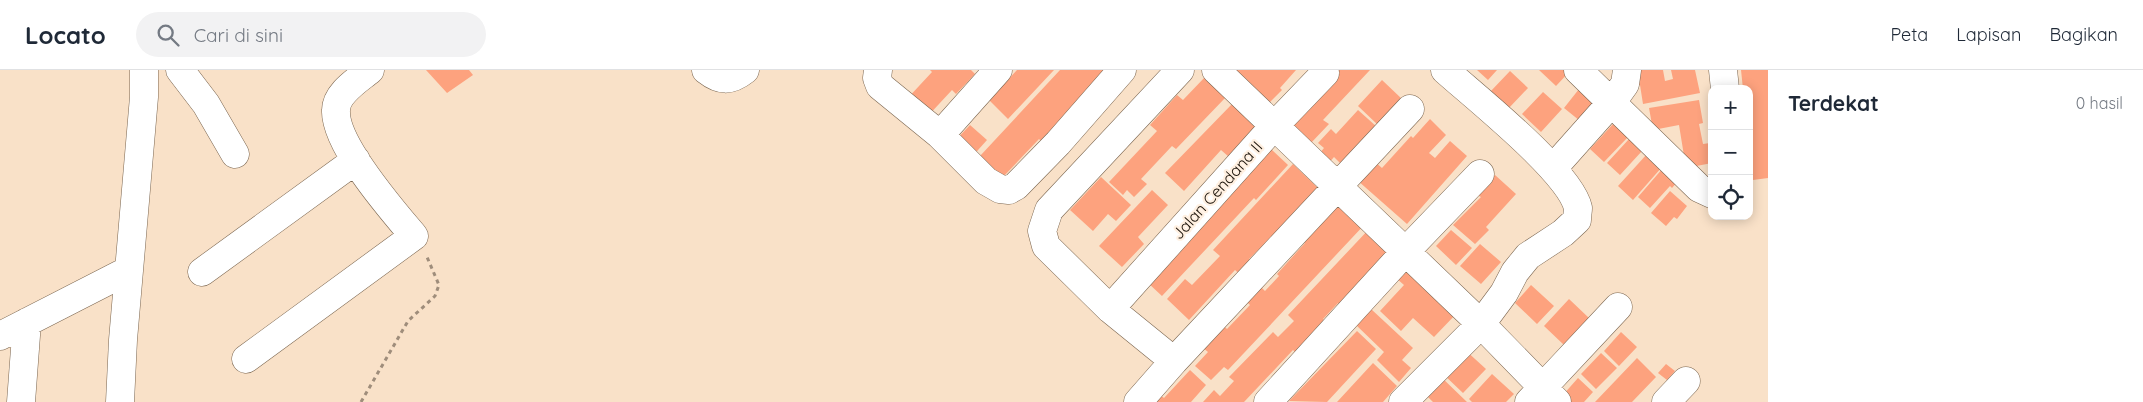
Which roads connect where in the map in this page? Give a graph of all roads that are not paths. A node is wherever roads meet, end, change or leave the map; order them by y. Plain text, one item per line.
1 (144, 70) edge
2 (180, 70) edge
3 (370, 70) edge
4 (706, 70) edge
5 (745, 70) edge
6 (878, 70) edge
7 (998, 70) edge
8 (1122, 70) edge
9 (1180, 70) edge
10 (1216, 70) edge
11 (1445, 70) edge
12 (1578, 70) edge
13 (1627, 70) edge
14 (1723, 70) edge
15 (1325, 73) dead end
16 (1725, 85) edge
17 (1612, 102) junction
18 (1410, 109) dead end
19 (1275, 125) junction
20 (940, 136) junction
21 (236, 154) dead end
22 (356, 160) junction
23 (1552, 167) junction
24 (1480, 174) dead end
25 (1338, 186) junction
26 (1708, 192) edge
27 (1406, 252) junction
28 (129, 270) junction
29 (202, 272) dead end
30 (1618, 307) dead end
31 (1110, 309) junction
32 (27, 322) junction
33 (1481, 324) junction
34 (0, 336) edge
35 (246, 359) dead end
36 (1174, 361) junction
37 (1686, 381) dead end
38 (1543, 397) edge
39 (21, 402) edge
40 (120, 402) edge
41 (1138, 402) edge
42 (1268, 402) edge
43 (1403, 402) edge
44 (1666, 402) edge

1 - 28 street
2 - 21 street
3 - 22 street
4 - 5 street
6 - 20 street
7 - 20 street
8 - 20 street
9 - 31 street
10 - 19 street
11 - 23 street
12 - 17 street
13 - 17 street
14 - 16 street
15 - 19 street, Jalan Cendana II
17 - 23 street
17 - 26 street
18 - 25 street
19 - 25 street
19 - 31 street, Jalan Cendana II
22 - 29 street
22 - 35 street
23 - 33 street
24 - 27 street
25 - 27 street
25 - 36 street
27 - 33 street
27 - 42 street
28 - 32 street
28 - 40 street
30 - 38 street
31 - 36 street
32 - 34 street
32 - 39 street
33 - 38 street
33 - 43 street
36 - 41 street
37 - 44 street

